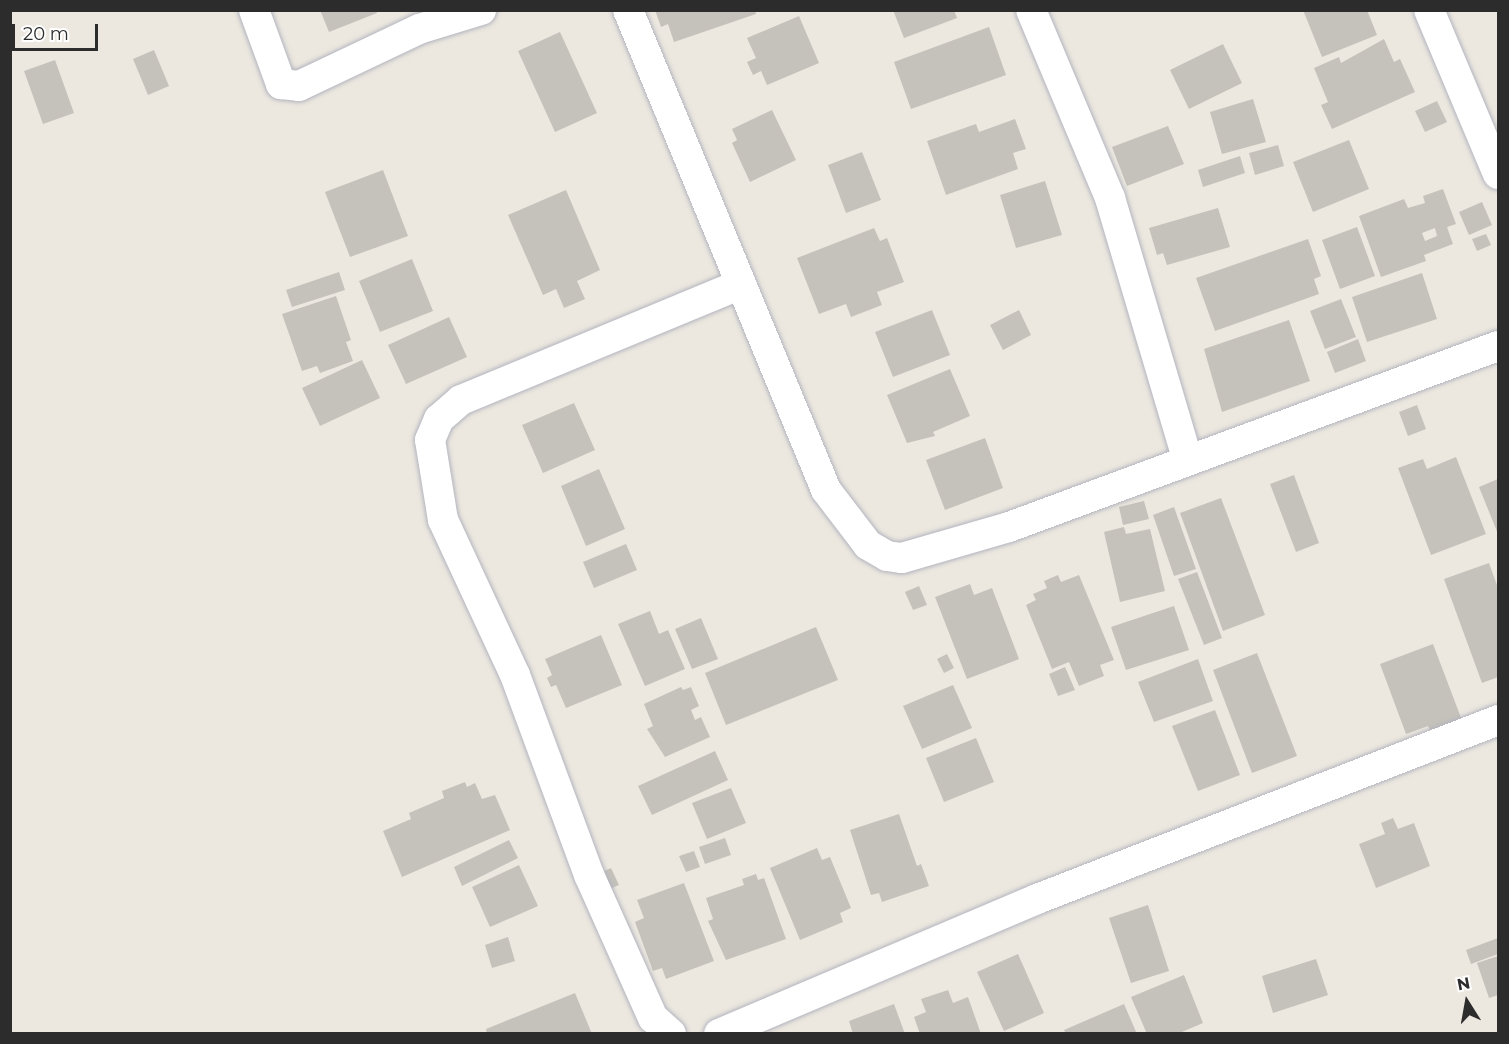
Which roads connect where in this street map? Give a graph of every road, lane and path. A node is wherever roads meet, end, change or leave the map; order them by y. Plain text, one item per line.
1 (254, 10) edge
2 (481, 10) edge
3 (628, 10) edge
4 (1031, 10) edge
5 (1429, 10) edge
6 (1498, 174) edge
7 (741, 284) junction
8 (1498, 346) edge
9 (1188, 461) junction
10 (1498, 720) edge
11 (671, 1034) edge
12 (719, 1034) edge

1 - 2 street
3 - 7 street
4 - 9 street
5 - 6 street
7 - 9 street
7 - 11 street
8 - 9 street
10 - 12 street

